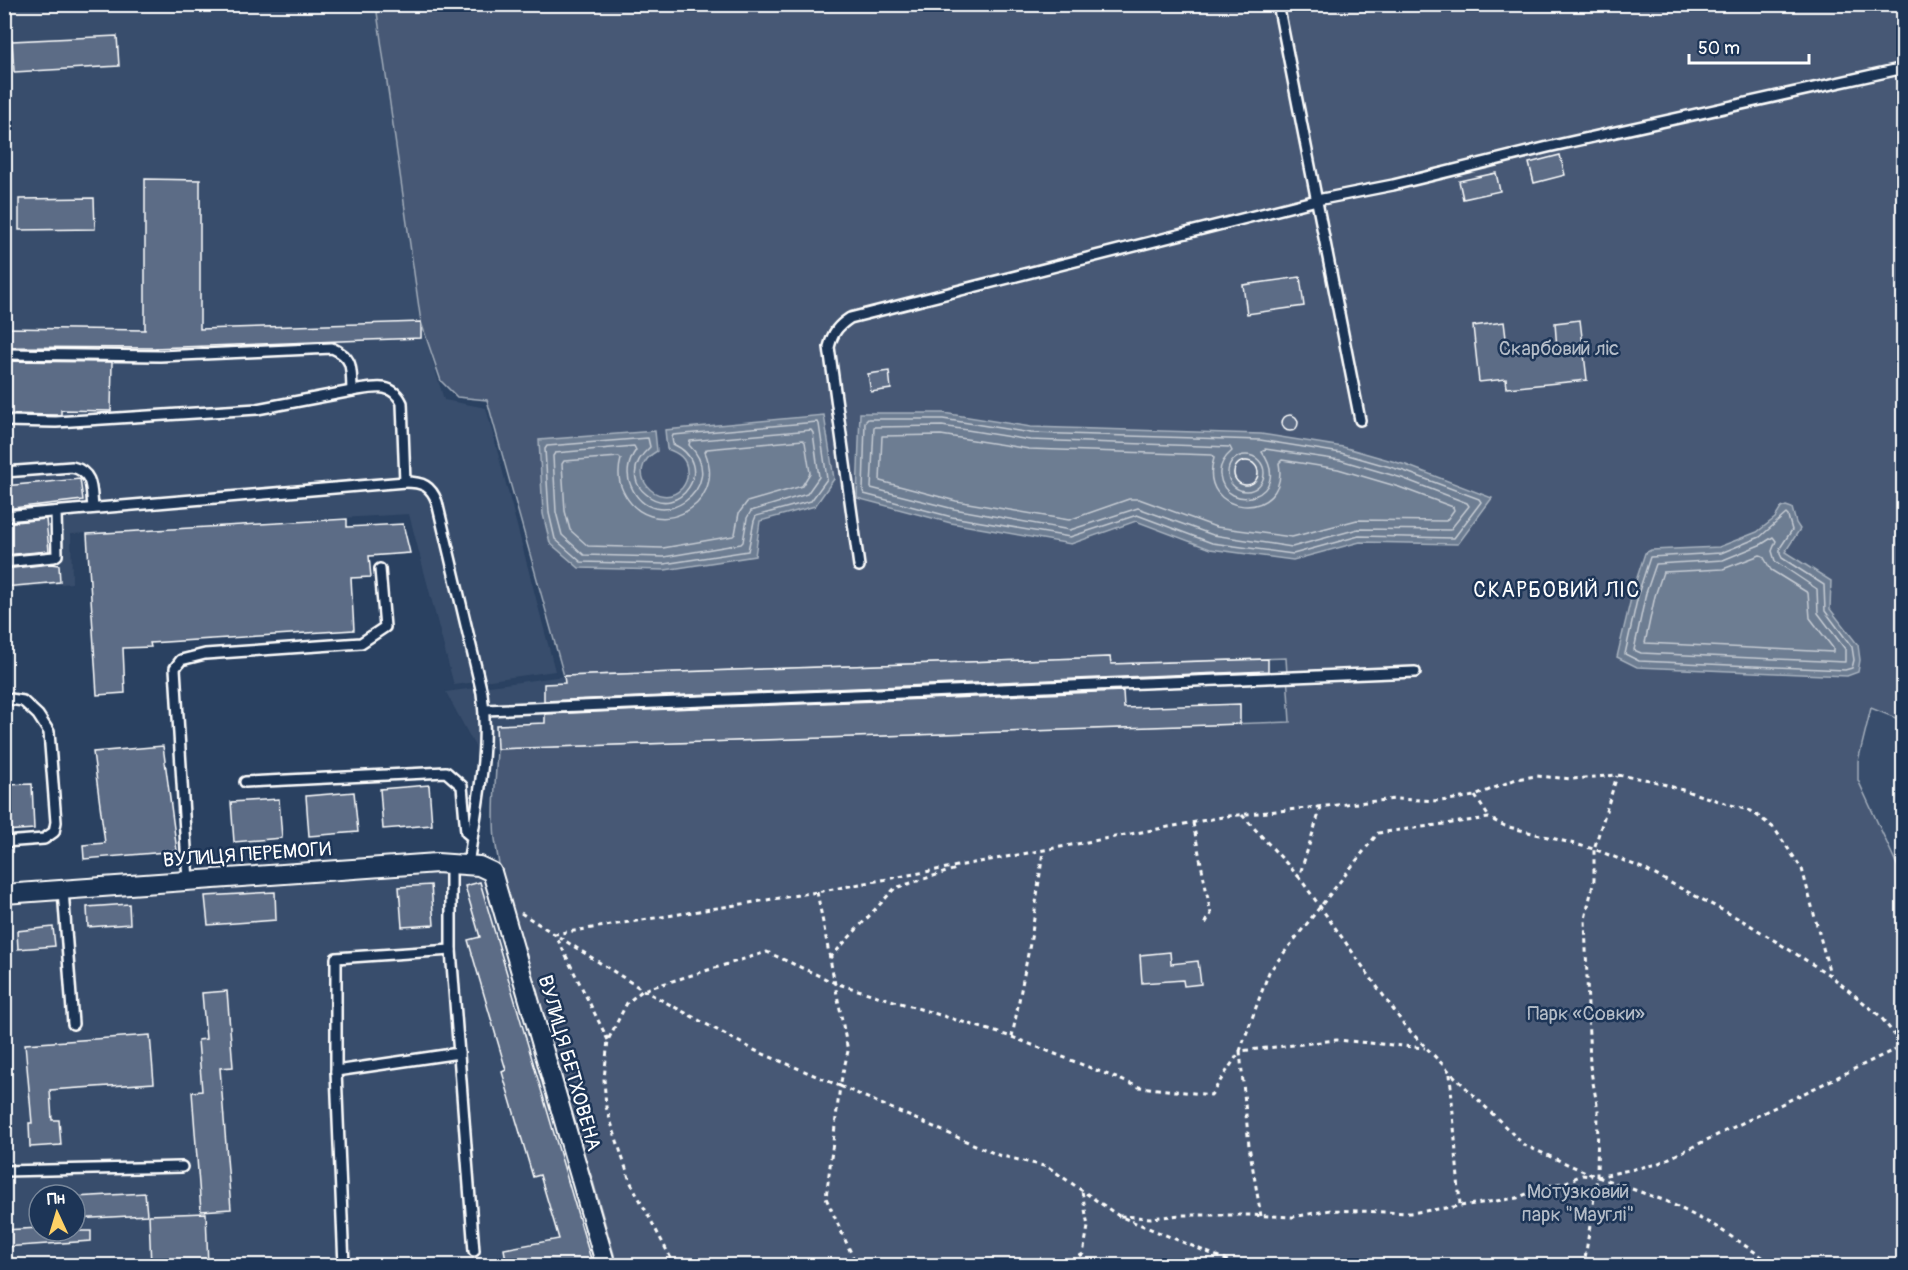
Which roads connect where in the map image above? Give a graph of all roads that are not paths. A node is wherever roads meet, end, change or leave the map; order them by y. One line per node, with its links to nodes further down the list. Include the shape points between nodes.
1 (1278, 4): 3 (lane)
2 (1904, 68): 3 (lane)
3 (1317, 200): 6 (lane); 14 (lane, via 861,315 839,325 829,346)
4 (4, 354): 5 (lane, via 160,356 332,348 345,354 351,365)
5 (352, 391): 7 (lane, via 257,409 56,422); 9 (lane, via 379,387 398,395 402,403)
6 (1360, 420)
7 (4, 421)
8 (4, 472): 10 (lane, via 80,469 89,478)
9 (405, 482): 10 (lane); 18 (lane, via 426,486 437,502)
10 (93, 508): 11 (lane)
11 (56, 512): 12 (lane); 13 (lane, via 54,558)
12 (4, 516)
13 (4, 562)
14 (859, 566)
15 (381, 569): 24 (lane, via 385,627 361,642 205,654 181,660 175,668)
16 (1415, 672): 18 (lane)
17 (4, 698): 21 (lane, via 23,701 49,732 56,822 54,832 44,839)
18 (484, 710): 20 (lane, via 485,750)
19 (244, 782): 20 (lane, via 446,772 462,786 466,831)
20 (472, 837): 22 (lane)
21 (4, 842)
22 (459, 864): 23 (street, ВУЛИЦЯ ПЕРЕМОГИ, via 479,866); 24 (street, ВУЛИЦЯ ПЕРЕМОГИ); 27 (lane)
23 (492, 873): 35 (street, ВУЛИЦЯ БЕТХОВЕНА)
24 (188, 881): 25 (street, ВУЛИЦЯ ПЕРЕМОГИ)
25 (63, 890): 26 (street, ВУЛИЦЯ ПЕРЕМОГИ); 28 (lane)
26 (4, 894)
27 (451, 951): 29 (lane); 30 (lane, via 336,958)
28 (73, 1024)
29 (459, 1053): 30 (lane); 33 (lane)
30 (336, 1071): 34 (lane)
31 (182, 1167): 32 (lane)
32 (4, 1171)
33 (474, 1251)
34 (344, 1266)
35 (606, 1266)

